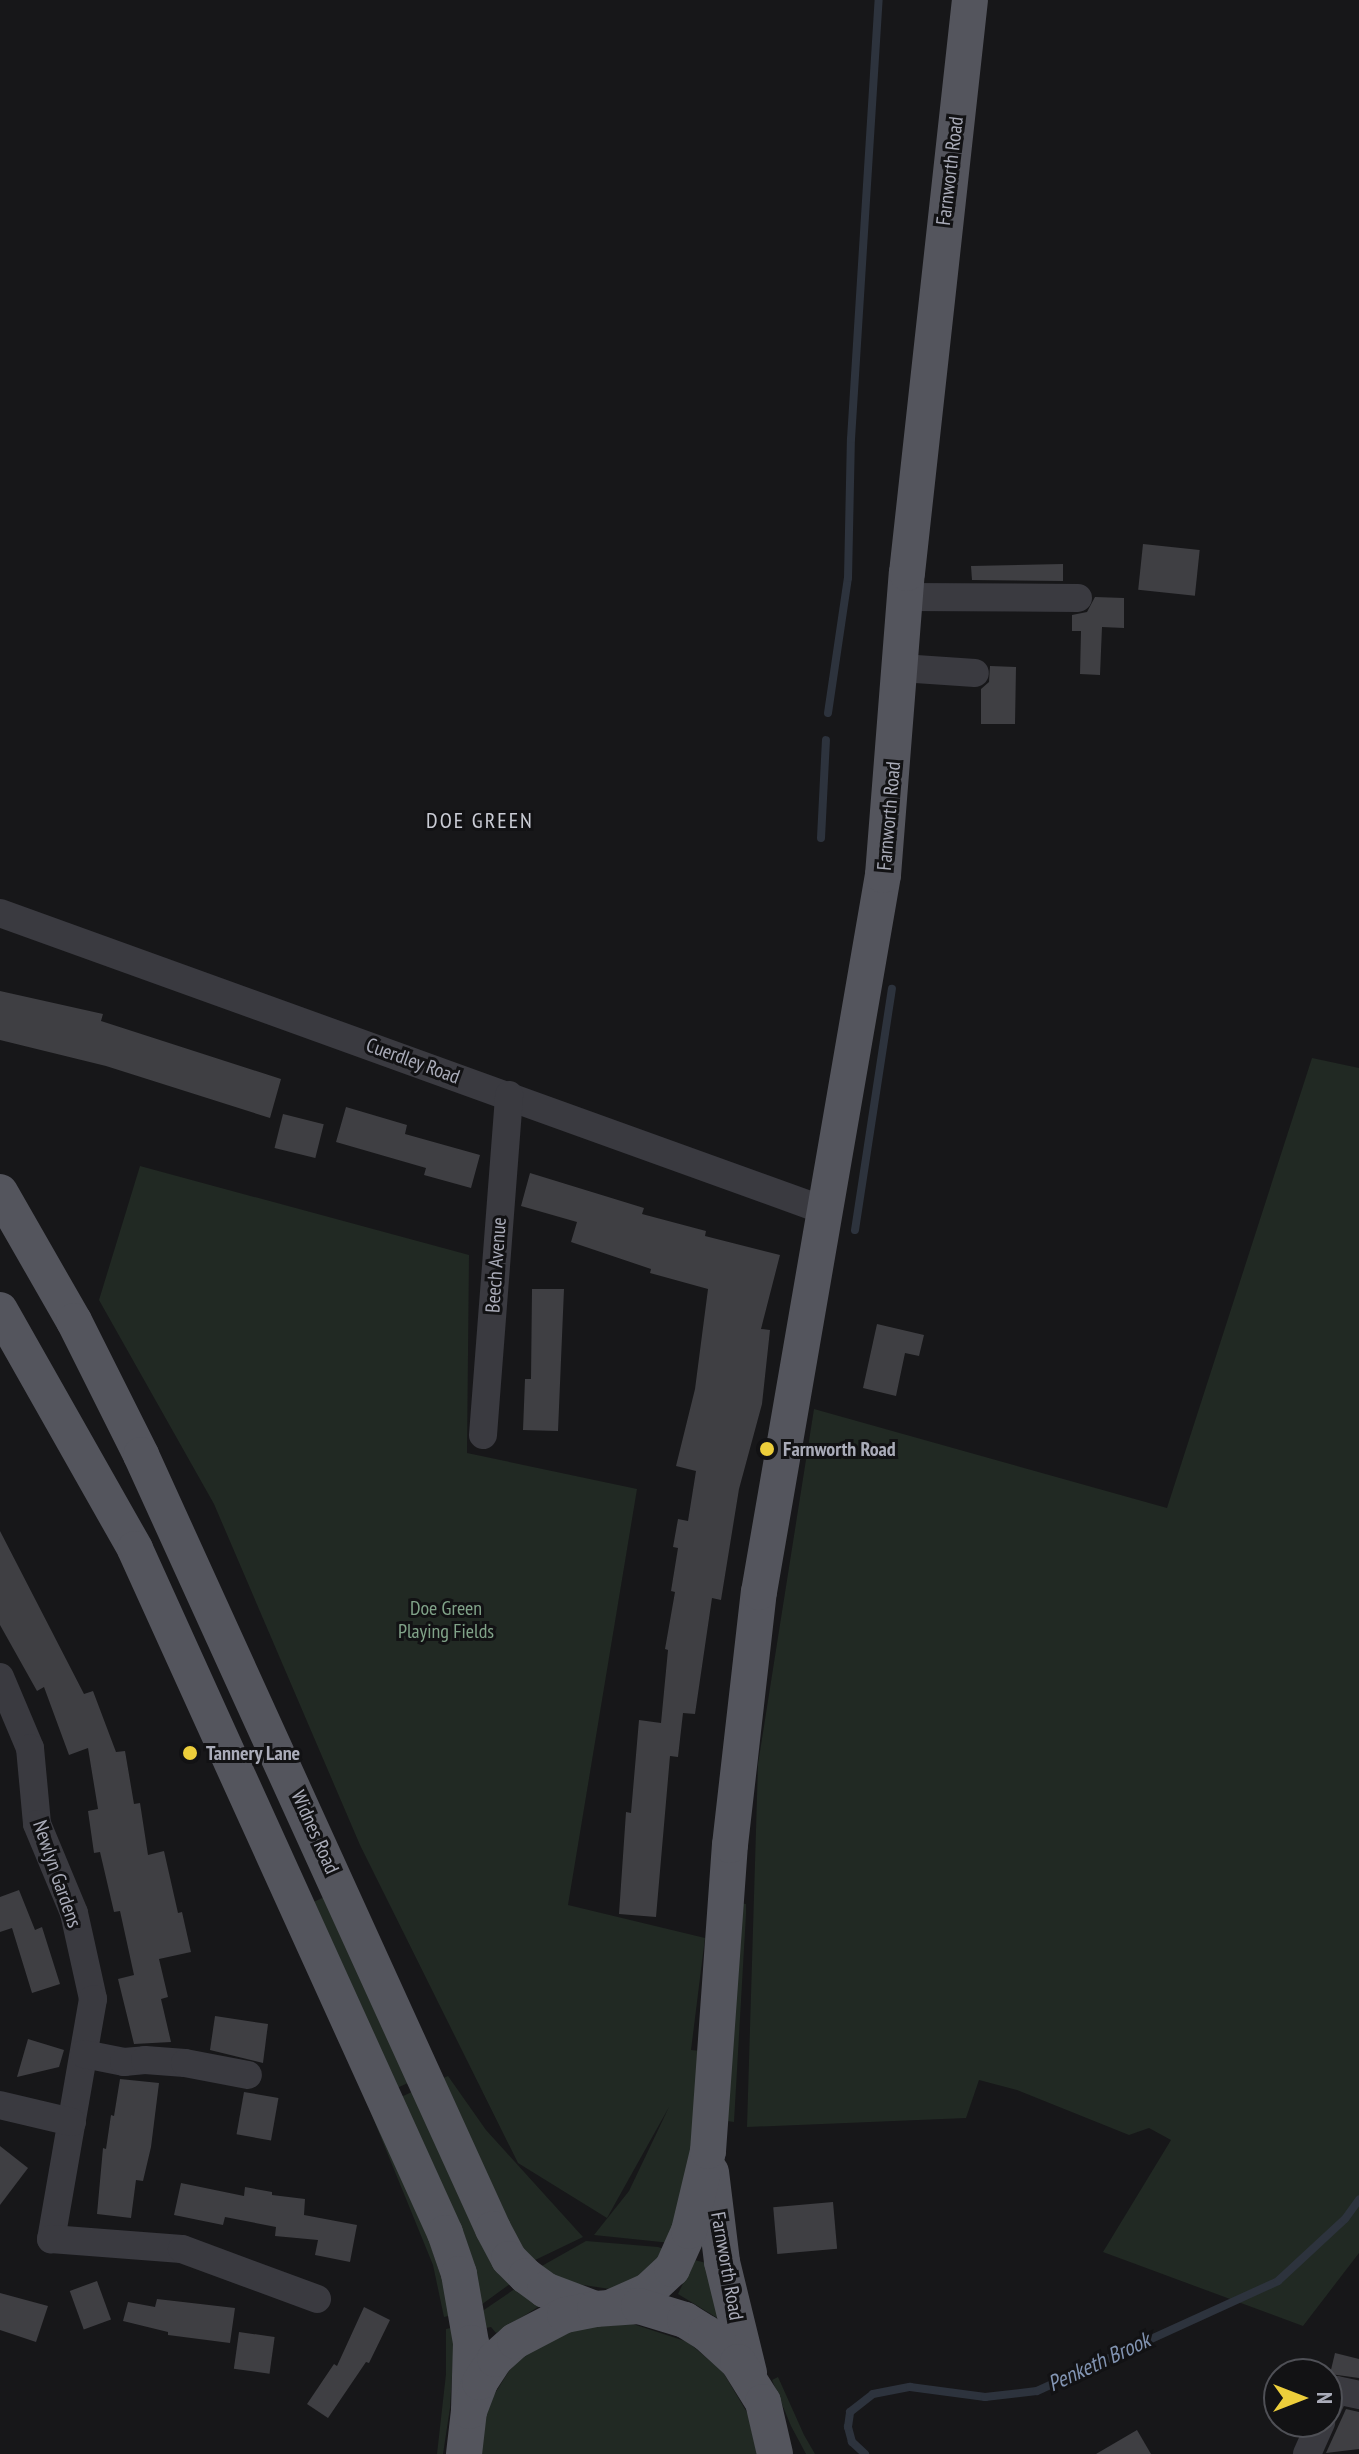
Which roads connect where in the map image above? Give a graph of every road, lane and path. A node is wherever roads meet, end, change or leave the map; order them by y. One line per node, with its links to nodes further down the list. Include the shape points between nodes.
1 (970, 0): 2 (main road, Farnworth Road)
2 (905, 597): 3 (street); 4 (main road, Farnworth Road)
3 (1078, 598)
4 (901, 668): 5 (street); 9 (main road, Farnworth Road, via 883,875)
5 (975, 673)
6 (0, 913): 7 (street, Cuerdley Road)
7 (509, 1095): 9 (street, Cuerdley Road); 11 (street, Beech Avenue)
8 (0, 1192): 19 (main road, Widnes Road, via 74,1321 141,1455 509,2259 555,2294)
9 (826, 1211): 17 (main road, Farnworth Road, via 742,1711)
10 (0, 1310): 21 (main road, via 135,1549 445,2233 459,2274 471,2343)
11 (483, 1435)
12 (0, 1677): 13 (street, Newlyn Gardens, via 30,1748 37,1824 81,1942 93,1999)
13 (84, 2054): 14 (street); 16 (street, Newlyn Gardens)
14 (248, 2075)
15 (0, 2105): 16 (street)
16 (72, 2122): 18 (street, Newlyn Gardens, via 51,2239 182,2249)
17 (708, 2151): 19 (main road, Farnworth Road, via 689,2231 672,2269 648,2291); 20 (main road, Farnworth Road, via 722,2262)
18 (317, 2299)
19 (605, 2308): 20 (main road, via 663,2311 685,2320 724,2347); 21 (main road, via 539,2326 515,2341 495,2359)
20 (750, 2379): 22 (main road)
21 (469, 2411): 23 (main road)
22 (779, 2449)
23 (464, 2453)

